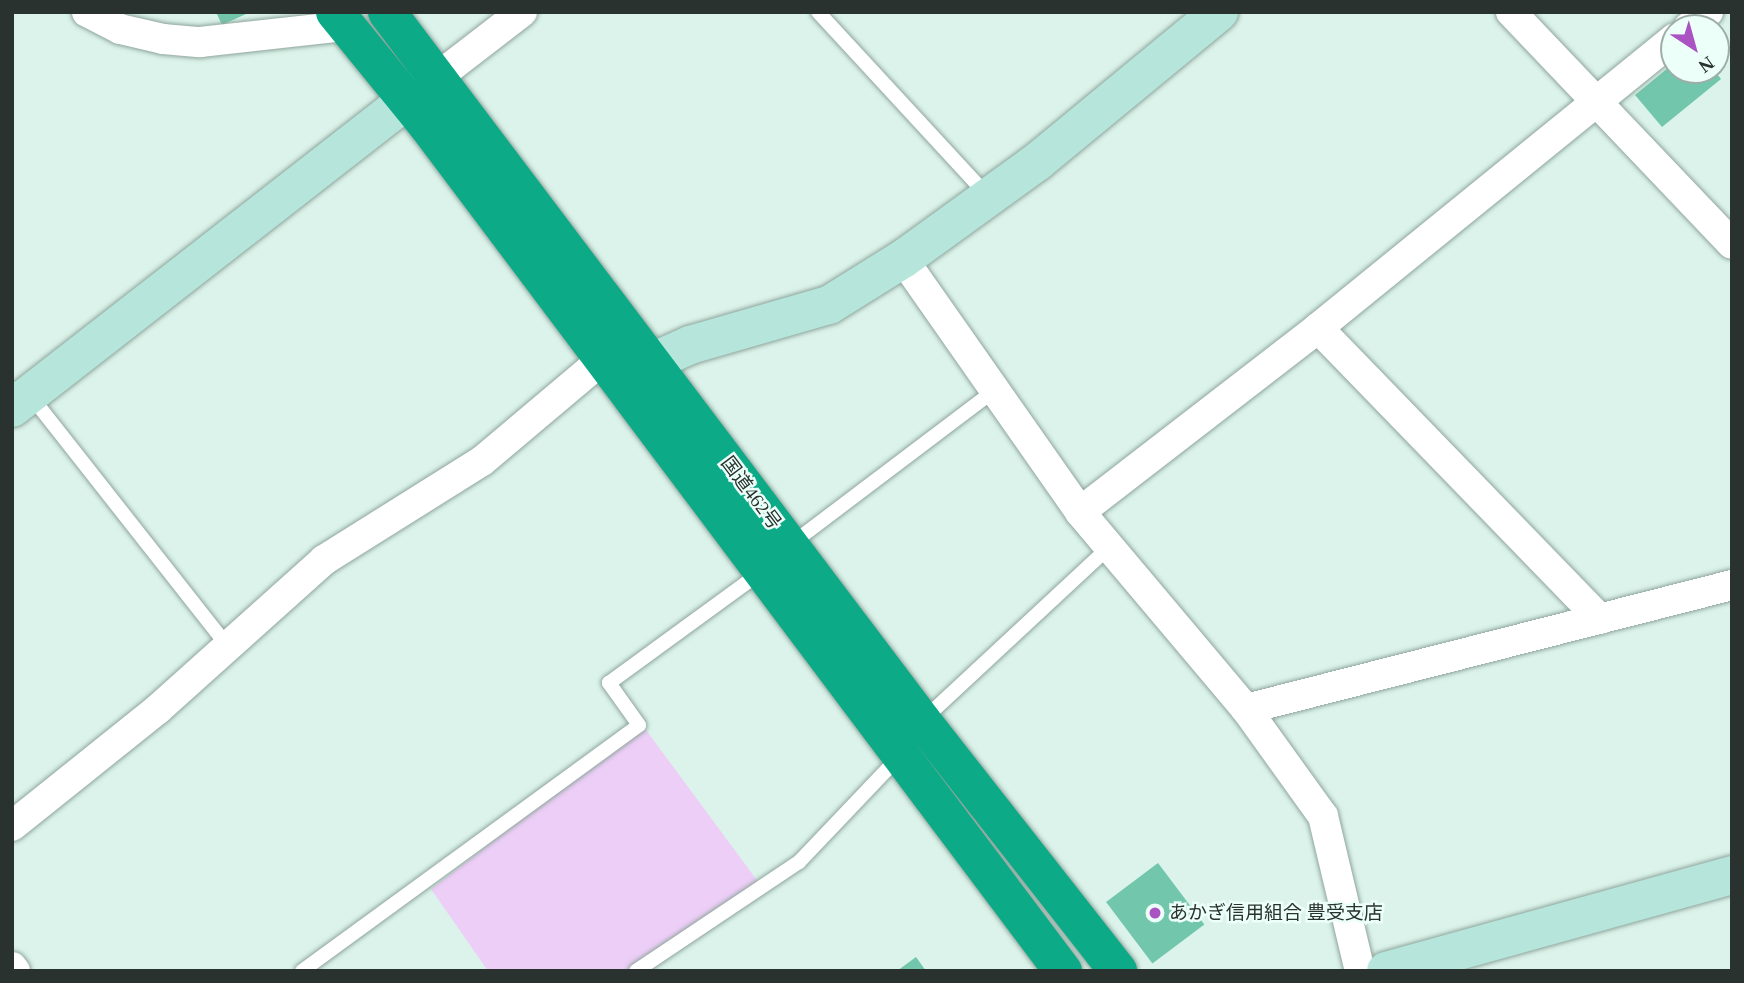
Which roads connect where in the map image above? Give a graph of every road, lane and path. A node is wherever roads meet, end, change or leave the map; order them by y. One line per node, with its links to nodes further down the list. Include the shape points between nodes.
1 (87, 12): 7 (street, via 120,29 200,42)
2 (387, 12): 9 (highway, 国道462号)
3 (522, 12): 9 (street)
4 (818, 12): 11 (lane)
5 (1219, 12): 11 (street)
6 (1511, 12): 10 (street)
7 (341, 19): 9 (highway, 国道462号)
8 (1660, 50): 10 (street)
9 (422, 89): 15 (highway, 国道462号); 16 (highway, 国道462号); 18 (street)
10 (1597, 102): 12 (street); 14 (street)
11 (989, 197): 13 (street)
12 (1732, 244)
13 (903, 259): 16 (street, via 829,305 690,345); 17 (street)
14 (1318, 328): 19 (street); 24 (street)
15 (603, 359): 22 (highway, 国道462号); 25 (street, via 482,461 324,561)
16 (652, 362): 20 (highway, 国道462号)
17 (995, 390): 19 (street); 20 (lane)
18 (21, 402): 25 (lane)
19 (1080, 512): 21 (street)
20 (790, 545): 27 (highway, 国道462号)
21 (1109, 547): 26 (street); 27 (lane)
22 (762, 571): 28 (highway, 国道462号); 31 (lane, via 609,683 639,725)
23 (1732, 585): 24 (street)
24 (1600, 619): 26 (street)
25 (228, 647): 29 (street)
26 (1246, 709): 35 (street, via 1323,816)
27 (922, 721): 34 (highway, 国道462号)
28 (900, 756): 32 (lane, via 799,862); 33 (highway, 国道462号)
29 (12, 826)
30 (1732, 875): 36 (street)
31 (302, 971)
32 (636, 971)
33 (1063, 971)
34 (1118, 971)
35 (1360, 971)
36 (1386, 971)

